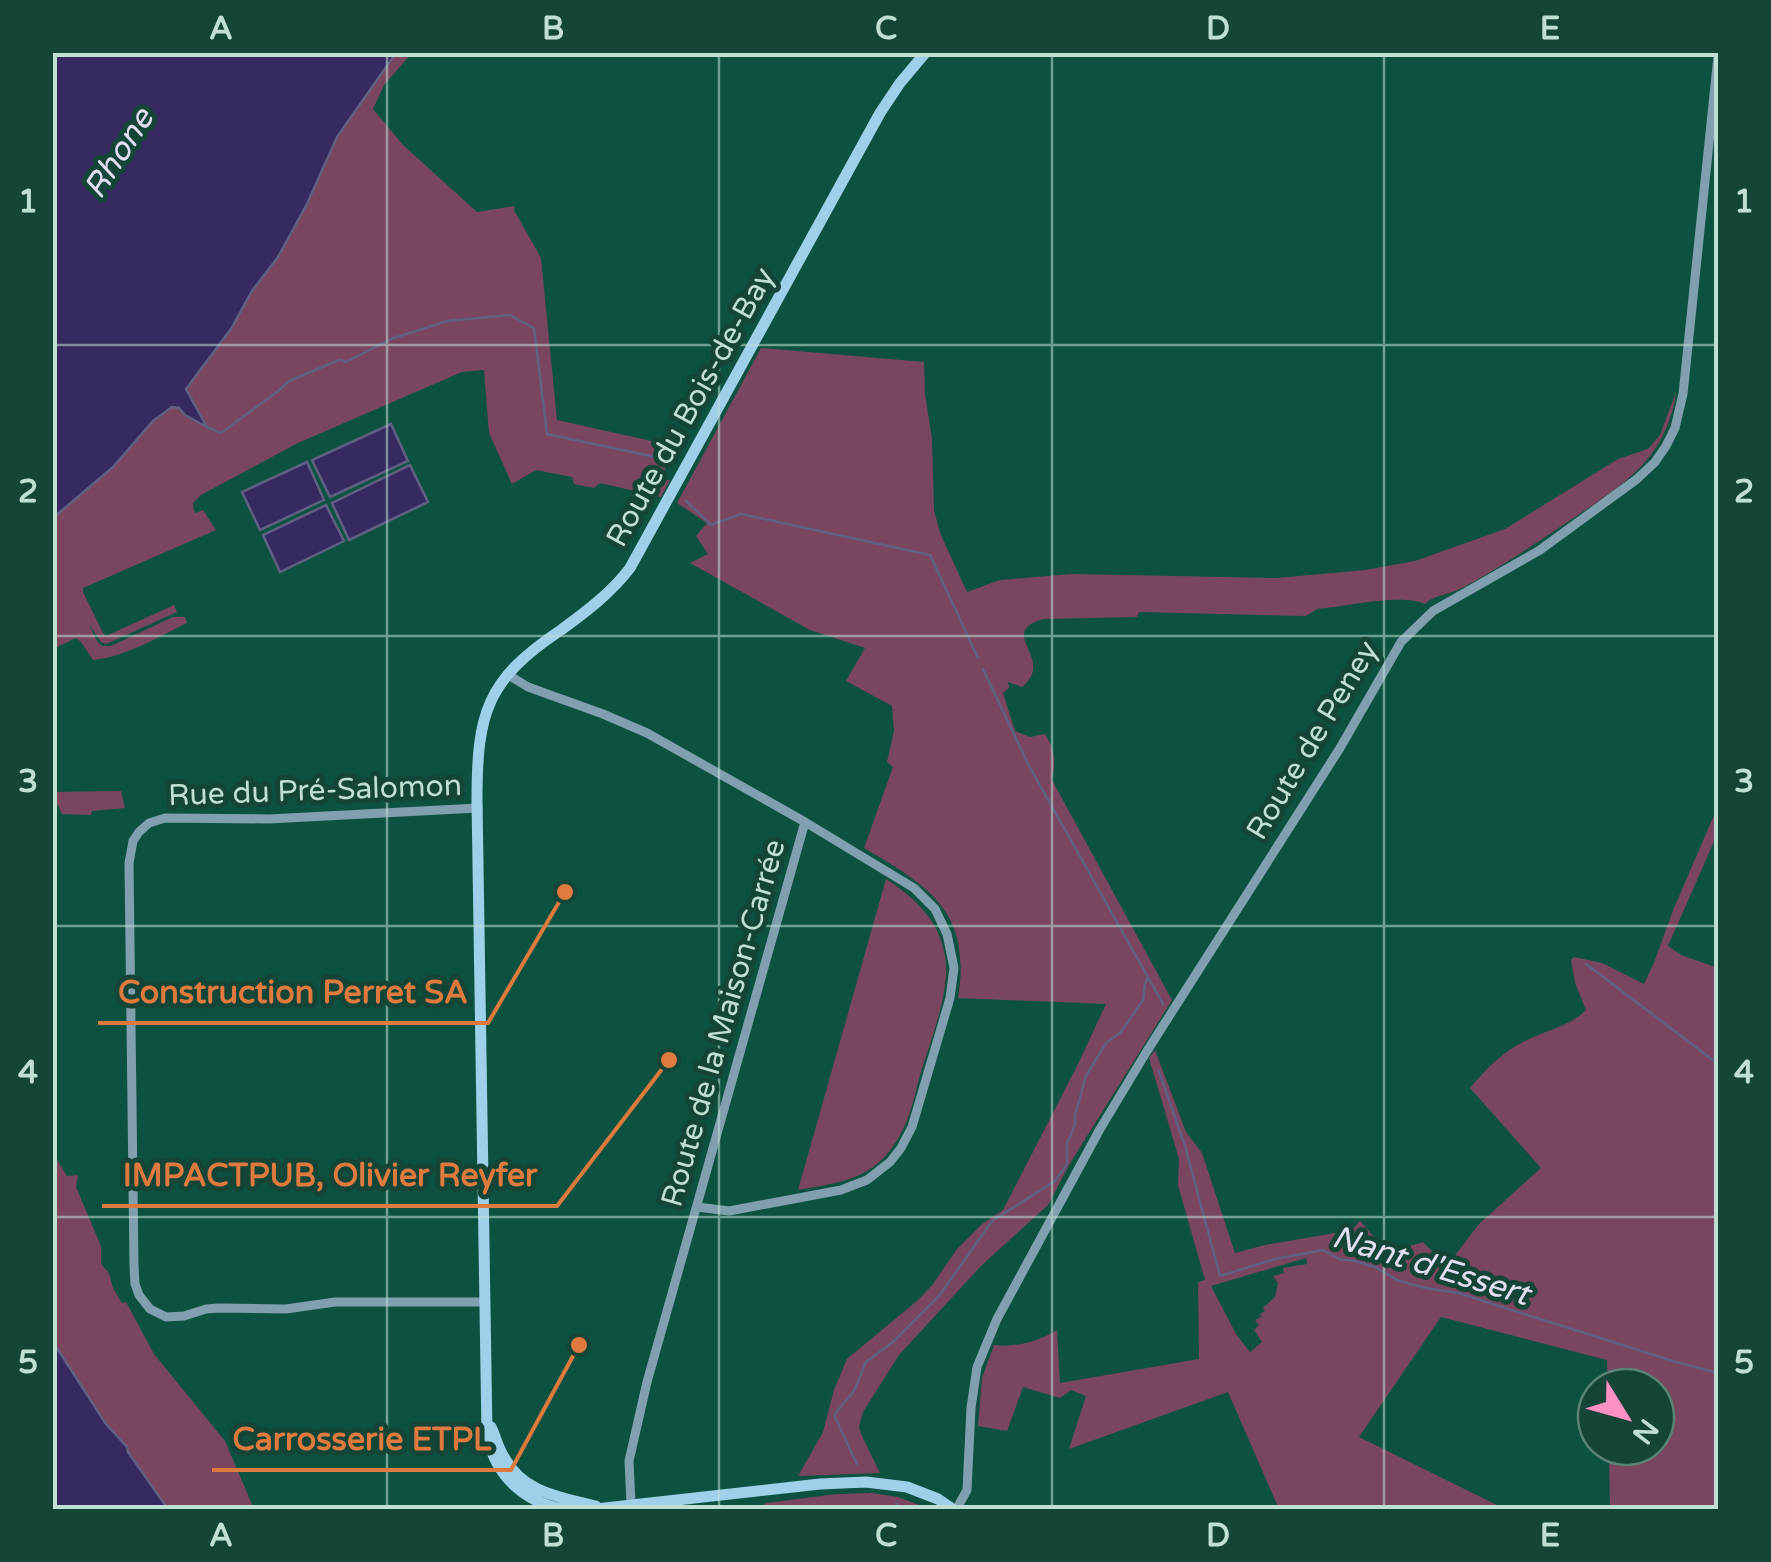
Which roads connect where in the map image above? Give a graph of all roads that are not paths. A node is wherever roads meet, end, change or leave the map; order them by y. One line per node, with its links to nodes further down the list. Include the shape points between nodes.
1 (926, 52): 3 (main road, Route du Bois-de-Bay, via 880,113 630,568)
2 (1718, 56): 12 (street, Route de Peney, via 1683,394 1666,446 1649,469 1597,510 1447,601 1401,642 1146,1051 997,1319 977,1368 967,1490)
3 (507, 674): 4 (main road, Route du Bois-de-Bay, via 480,730); 5 (street, Route de la Maison-Carrée, via 672,746)
4 (478, 808): 7 (main road, Route du Bois-de-Bay); 7 (street, Rue du Pré-Salomon, via 156,820 139,832 130,854 129,943 134,1266 144,1302 175,1318 206,1308)
5 (805, 822): 6 (street, Route de la Maison-Carrée); 6 (street, via 904,882 935,909 954,961 945,1016 912,1127 876,1174 841,1190 729,1211)
6 (698, 1206): 9 (street, Route de la Maison-Carrée, via 634,1437)
7 (484, 1302): 8 (main road, Route du Bois-de-Bay)
8 (488, 1420): 10 (main road, Route du Bois-de-Bay, via 505,1459 526,1483); 11 (main road, Route du Bois-de-Bay, via 492,1454 510,1483 534,1500)
9 (631, 1504): 10 (main road, Route du Bois-de-Bay); 12 (main road, Route du Bois-de-Bay, via 866,1482 907,1487)
10 (594, 1508)
11 (573, 1510)
12 (955, 1510)

